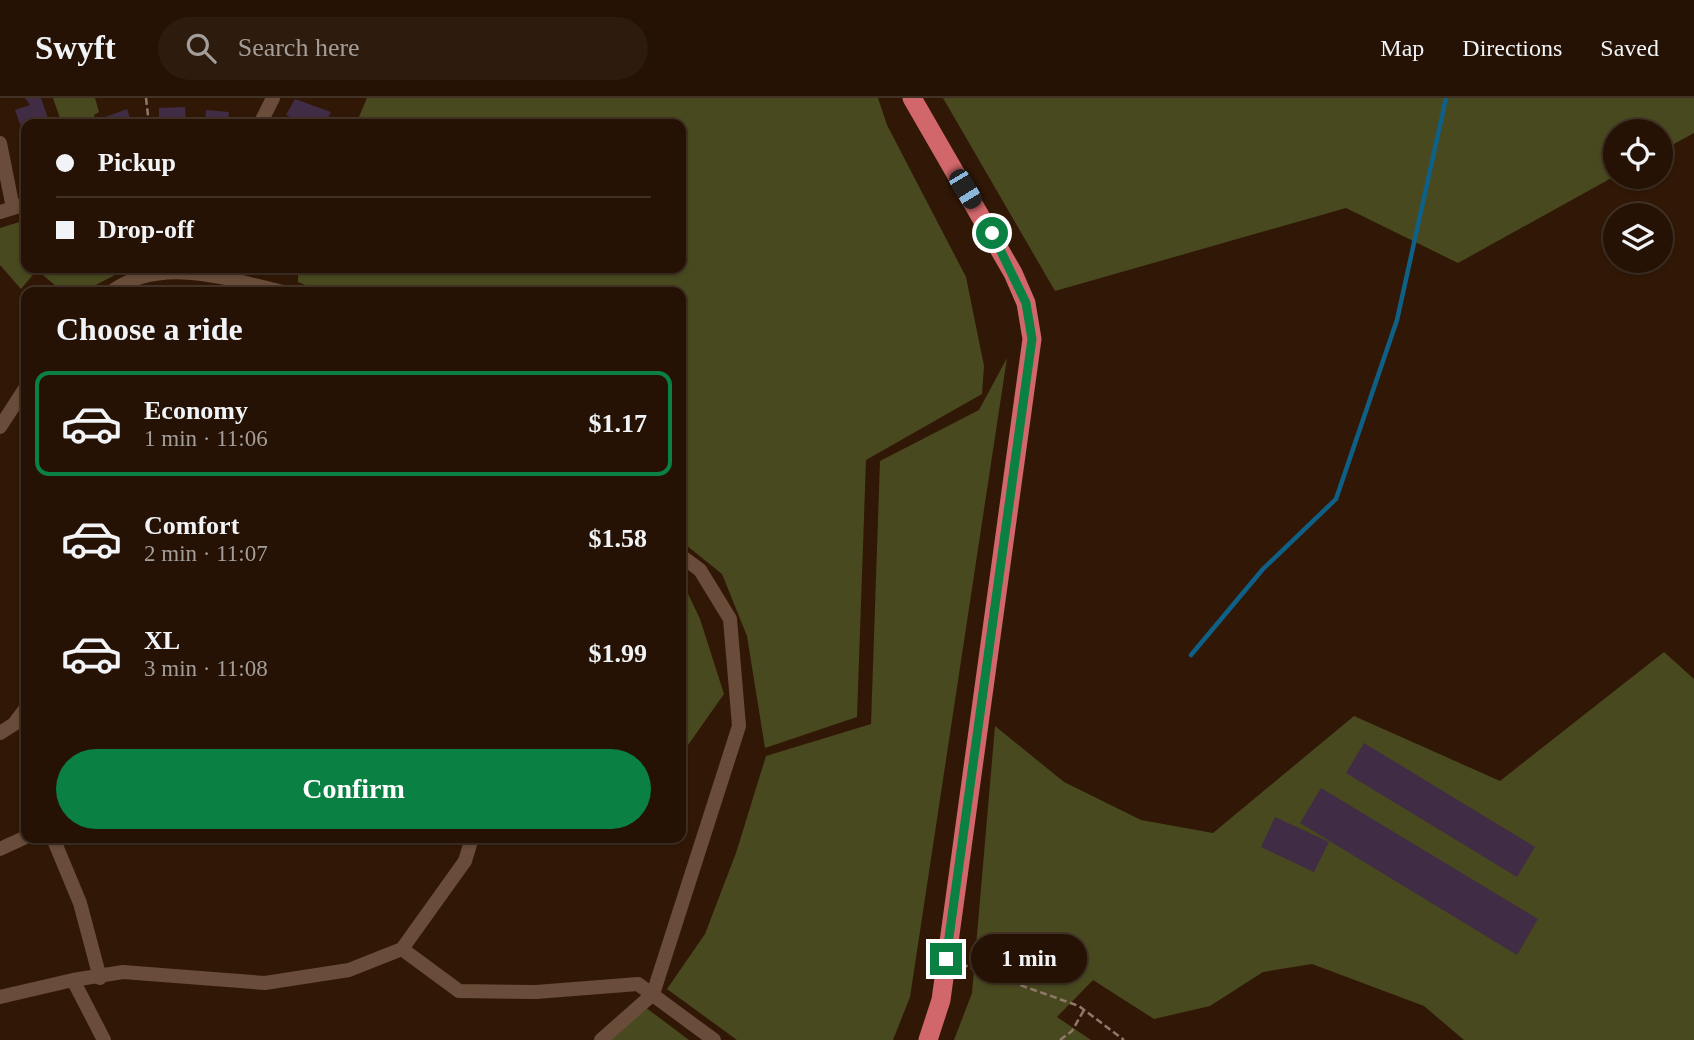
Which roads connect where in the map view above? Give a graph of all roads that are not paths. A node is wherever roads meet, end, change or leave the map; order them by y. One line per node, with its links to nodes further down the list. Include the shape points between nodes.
1 (273, 98): 3 (street)
2 (912, 98): 29 (highway, via 1013,272 1026,303 1032,339 941,1000)
3 (262, 119)
4 (0, 143): 5 (street)
5 (13, 208)
6 (169, 273): 10 (street, via 130,278)
7 (194, 273): 9 (street)
8 (216, 273): 9 (street)
9 (222, 279): 11 (street)
10 (118, 287)
11 (260, 287)
12 (21, 394): 13 (street)
13 (0, 426)
14 (686, 560): 24 (street, via 700,570 730,620 739,726)
15 (21, 715): 16 (street)
16 (0, 733)
17 (21, 839): 20 (street)
18 (55, 843): 22 (street, via 80,903)
19 (470, 843): 21 (street, via 465,861)
20 (0, 849)
21 (402, 949): 22 (street, via 349,970 265,983 123,972); 24 (street, via 459,991 536,992 638,984)
22 (100, 978): 23 (street)
23 (73, 979): 25 (street); 26 (street)
24 (653, 994): 27 (street); 28 (street)
25 (0, 998)
26 (104, 1040)
27 (601, 1040)
28 (714, 1040)
29 (928, 1040)

